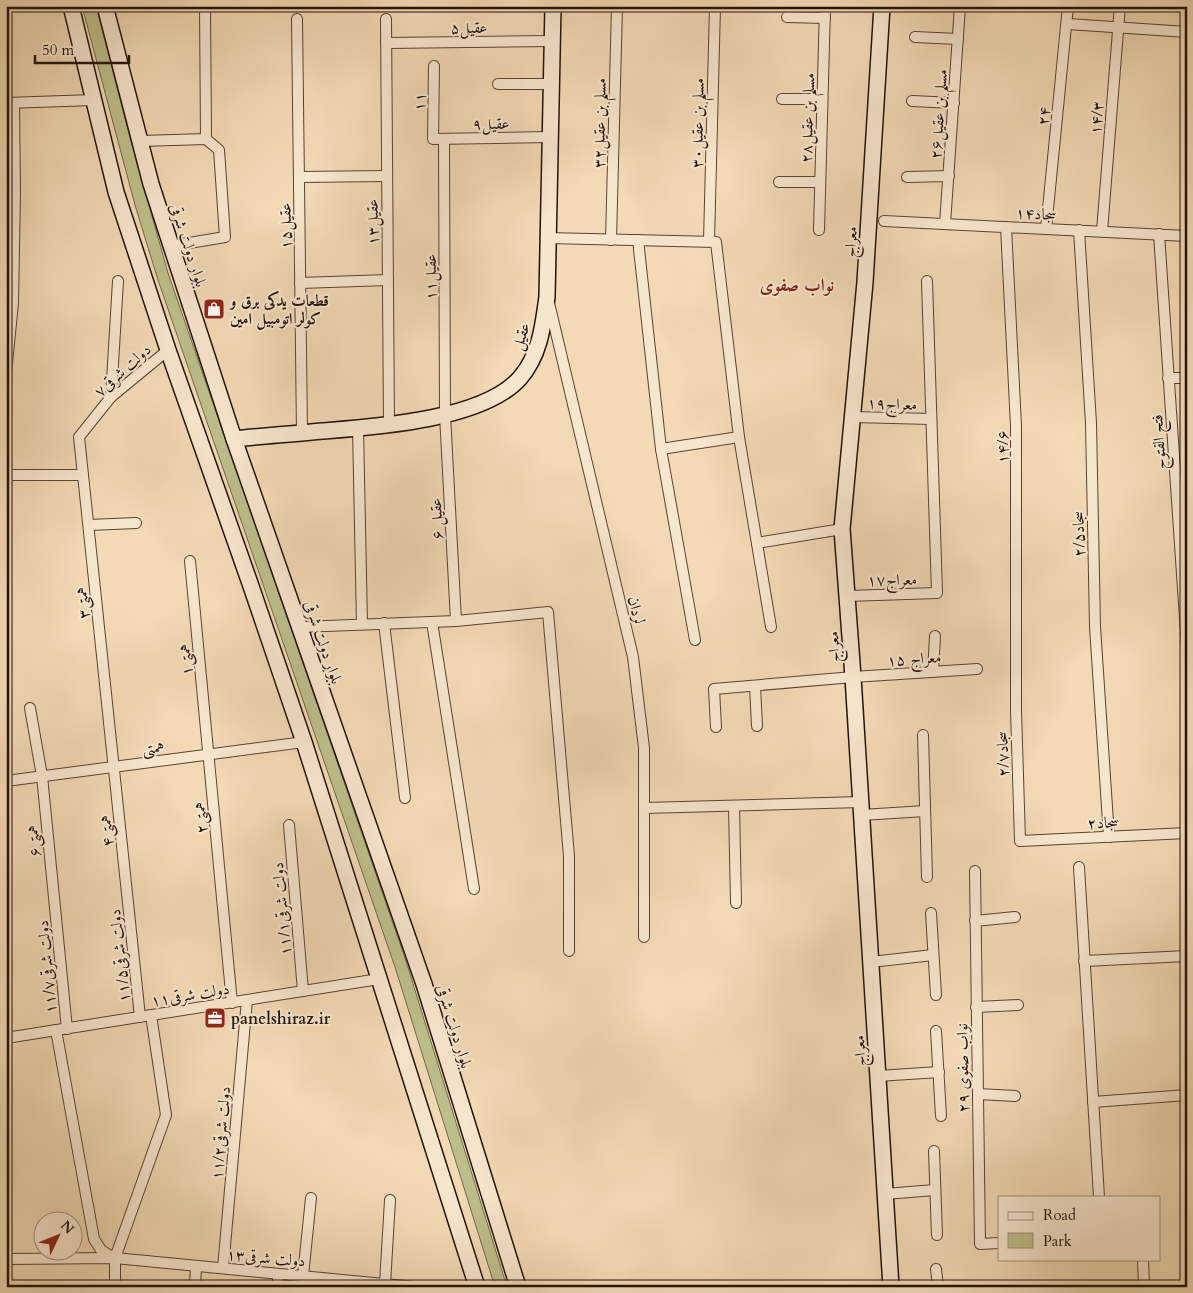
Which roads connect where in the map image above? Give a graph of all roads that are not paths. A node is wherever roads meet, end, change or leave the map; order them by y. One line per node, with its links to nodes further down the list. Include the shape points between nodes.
1 (71, 6): 28 (main road)
2 (105, 6): 36 (main road, بلوار دولت شرقی)
3 (205, 6): 33 (street)
4 (553, 6): 21 (main road, عقیل)
5 (617, 6): 53 (street, مسلم بن عقیل۳۲)
6 (715, 6): 55 (street, مسلم بن عقیل۳۰)
7 (825, 6): 13 (street, مسلم بن عقیل۲۸)
8 (882, 6): 69 (main road, معراج)
9 (960, 6): 20 (street, مسلم بن عقیل۲۶)
10 (1068, 6): 16 (street, ۲۴)
11 (1120, 6): 17 (street, ۱۴/۳)
12 (787, 17): 13 (street)
13 (824, 18): 27 (street, مسلم بن عقیل۲۸)
14 (298, 19): 39 (street, عقیل۱۵)
15 (386, 19): 22 (street, عقیل۱۳)
16 (1068, 24): 17 (street); 46 (street, ۲۴)
17 (1118, 27): 18 (street); 49 (street, ۱۴/۳)
18 (1187, 32)
19 (915, 37): 20 (street)
20 (958, 39): 31 (street, مسلم بن عقیل۲۶)
21 (552, 41): 22 (street, عقیل۵); 25 (main road, عقیل)
22 (386, 43): 37 (street, عقیل۱۳)
23 (434, 66): 34 (street, ۱۱)
24 (498, 84): 25 (street)
25 (551, 84): 32 (main road, عقیل)
26 (782, 99): 27 (street)
27 (822, 99): 42 (street, مسلم بن عقیل۲۸)
28 (94, 100): 30 (street); 63 (main road, via 116,192)
29 (912, 101): 31 (street)
30 (10, 103): 62 (street, via 15,192)
31 (954, 103): 38 (street, مسلم بن عقیل۲۶)
32 (550, 137): 35 (street, عقیل۹); 52 (main road, عقیل)
33 (206, 139): 36 (street); 56 (street, via 219,150 224,237)
34 (433, 139): 35 (street, عقیل۹)
35 (444, 139): 68 (street, عقیل۱۱)
36 (140, 141): 56 (main road, بلوار دولت شرقی)
37 (387, 176): 39 (street); 58 (street, عقیل۱۳)
38 (948, 176): 40 (street); 44 (street, مسلم بن عقیل۲۶)
39 (299, 177): 60 (street, عقیل۱۵)
40 (907, 177)
41 (779, 182): 42 (street)
42 (820, 182): 47 (street, مسلم بن عقیل۲۸)
43 (884, 220): 44 (street, ۱۴سجاد)
44 (945, 224): 45 (street, ۱۴سجاد)
45 (1006, 227): 46 (street, ۱۴سجاد); 96 (street, ۱۴/۶, via 1016,426)
46 (1046, 229): 48 (street, ۱۴سجاد)
47 (819, 230)
48 (1079, 230): 49 (street, ۱۴سجاد); 117 (street, ۲/۵سجاد, via 1091,423 1095,627)
49 (1102, 232): 50 (street, ۱۴سجاد)
50 (1159, 234): 51 (street, ۱۴سجاد); 65 (street, فتح الفتوح)
51 (1187, 236)
52 (547, 238): 53 (street); 61 (main road, عقیل)
53 (611, 240): 54 (street)
54 (638, 240): 55 (street); 77 (street)
55 (709, 241): 75 (street, via 716,242)
56 (171, 246): 76 (main road, بلوار دولت شرقی)
57 (118, 280): 67 (street)
58 (388, 280): 60 (street); 71 (street, عقیل۱۳)
59 (926, 281): 70 (street)
60 (300, 283): 73 (street, عقیل۱۵)
61 (547, 297): 68 (main road, عقیل, via 540,341 520,378 484,402); 112 (street, لردان, via 633,657 644,748)
62 (10, 303): 64 (street)
63 (168, 350): 67 (street, ۷دولت شرقی); 105 (main road)
64 (6, 374)
65 (1168, 378): 66 (street); 86 (street, فتح الفتوح)
66 (1187, 378)
67 (111, 396): 74 (street, ۷دولت شرقی)
68 (445, 415): 71 (main road, عقیل); 87 (street, عقیل ۶)
69 (853, 417): 70 (street, معراج۱۹); 82 (main road, معراج)
70 (931, 419): 85 (street, معراج۱۷, via 937,593)
71 (390, 425): 72 (main road, عقیل)
72 (358, 428): 73 (main road, عقیل); 89 (street)
73 (302, 433): 76 (main road, عقیل)
74 (79, 437): 79 (street, ۳همتی)
75 (739, 437): 77 (street); 83 (street)
76 (234, 439): 91 (main road, بلوار دولت شرقی)
77 (661, 449): 94 (street)
78 (6, 475): 79 (street)
79 (83, 475): 81 (street, ۳همتی)
80 (136, 523): 81 (street)
81 (89, 525): 107 (street, ۳همتی)
82 (842, 529): 83 (street); 85 (main road, معراج)
83 (757, 542): 92 (street)
84 (190, 562): 106 (street, ۱همتی)
85 (847, 596): 99 (main road, معراج)
86 (1186, 615): 95 (street, فتح الفتوح)
87 (456, 621): 88 (street); 130 (street, via 548,612 568,856)
88 (432, 622): 90 (street); 122 (street)
89 (362, 624): 90 (street); 91 (street)
90 (384, 624): 110 (street)
91 (300, 626): 176 (main road, بلوار دولت شرقی, via 424,984)
92 (771, 627)
93 (935, 636): 98 (street)
94 (695, 640)
95 (1187, 648)
96 (1016, 667): 118 (street, سجاد۲/۷)
97 (977, 669): 98 (street, معراج ۱۵)
98 (933, 672): 99 (street, معراج ۱۵)
99 (853, 677): 100 (street, معراج ۱۵); 113 (main road, معراج)
100 (755, 686): 102 (street); 103 (street, معراج ۱۵, via 714,690)
101 (30, 708): 108 (street, ۶همتی)
102 (757, 726)
103 (716, 728)
104 (923, 735): 114 (street)
105 (304, 742): 106 (street, همتی); 135 (main road)
106 (209, 755): 107 (street, همتی); 139 (street, ۲همتی)
107 (115, 767): 108 (street, همتی); 123 (street, ۴همتی)
108 (42, 776): 109 (street, همتی); 124 (street, ۶همتی)
109 (6, 781)
110 (405, 798)
111 (734, 806): 112 (street); 113 (street); 125 (street)
112 (644, 808): 129 (street, لردان)
113 (861, 808): 114 (street); 134 (main road, معراج)
114 (925, 811): 121 (street)
115 (289, 825): 136 (street, ۱۱/۱دولت شرقی)
116 (1187, 833): 117 (street, ۲سجاد)
117 (1108, 837): 118 (street, ۲سجاد)
118 (1020, 841)
119 (1079, 867): 133 (street)
120 (975, 871): 128 (street, نواب صفوی ۲۹)
121 (927, 877)
122 (474, 889)
123 (128, 892): 142 (street, ۱۱/۵دولت شرقی)
124 (54, 903): 143 (street, ۱۱/۷دولت شرقی)
125 (736, 903)
126 (931, 913): 131 (street)
127 (1014, 917): 128 (street)
128 (975, 920): 141 (street, نواب صفوی ۲۹)
129 (644, 936)
130 (569, 951)
131 (933, 955): 134 (street); 137 (street)
132 (1187, 956): 133 (street)
133 (1084, 961): 151 (street)
134 (870, 962): 147 (main road, معراج)
135 (379, 979): 136 (street, ۱۱دولت شرقی); 175 (main road)
136 (303, 991): 138 (street, ۱۱دولت شرقی)
137 (936, 995)
138 (247, 1000): 139 (street, ۱۱دولت شرقی); 165 (street, ۱۱/۲دولت شرقی)
139 (232, 1003): 142 (street, ۱۱دولت شرقی)
140 (1018, 1005): 141 (street)
141 (976, 1007): 148 (street, نواب صفوی ۲۹)
142 (146, 1016): 143 (street, ۱۱دولت شرقی); 161 (street, ۱۱/۵دولت شرقی, via 166,1115)
143 (62, 1030): 145 (street, ۱۱دولت شرقی); 161 (street, ۱۱/۷دولت شرقی, via 94,1239 101,1250)
144 (936, 1031): 146 (street)
145 (6, 1038)
146 (938, 1072): 147 (street); 152 (street)
147 (878, 1076): 155 (main road, معراج)
148 (978, 1094): 150 (street); 160 (street, نواب صفوی ۲۹, via 980,1244)
149 (1187, 1095): 151 (street)
150 (1015, 1096)
151 (1093, 1102): 156 (street)
152 (941, 1116)
153 (934, 1151): 154 (street)
154 (935, 1190): 155 (street); 159 (street)
155 (885, 1194): 177 (main road, معراج)
156 (1099, 1196)
157 (311, 1198): 168 (street)
158 (390, 1200): 170 (street)
159 (937, 1235)
160 (998, 1243)
161 (115, 1258): 162 (street, ۱۳دولت شرقی); 164 (street, ۱۳دولت شرقی); 171 (street, ۱۱/۵دولت شرقی)
162 (6, 1259)
163 (1143, 1260): 179 (street)
164 (196, 1266): 165 (street, ۱۳دولت شرقی); 172 (street)
165 (223, 1268): 167 (street, ۱۳دولت شرقی)
166 (936, 1269): 178 (street)
167 (278, 1274): 168 (street, ۱۳دولت شرقی); 173 (street)
168 (304, 1276): 169 (street, ۱۳دولت شرقی)
169 (365, 1284): 170 (street, ۱۳دولت شرقی)
170 (385, 1284): 174 (street, ۱۳دولت شرقی)
171 (115, 1287)
172 (195, 1287)
173 (278, 1287)
174 (414, 1287)
175 (477, 1287)
176 (518, 1287)
177 (891, 1287)
178 (938, 1287)
179 (1144, 1287)

